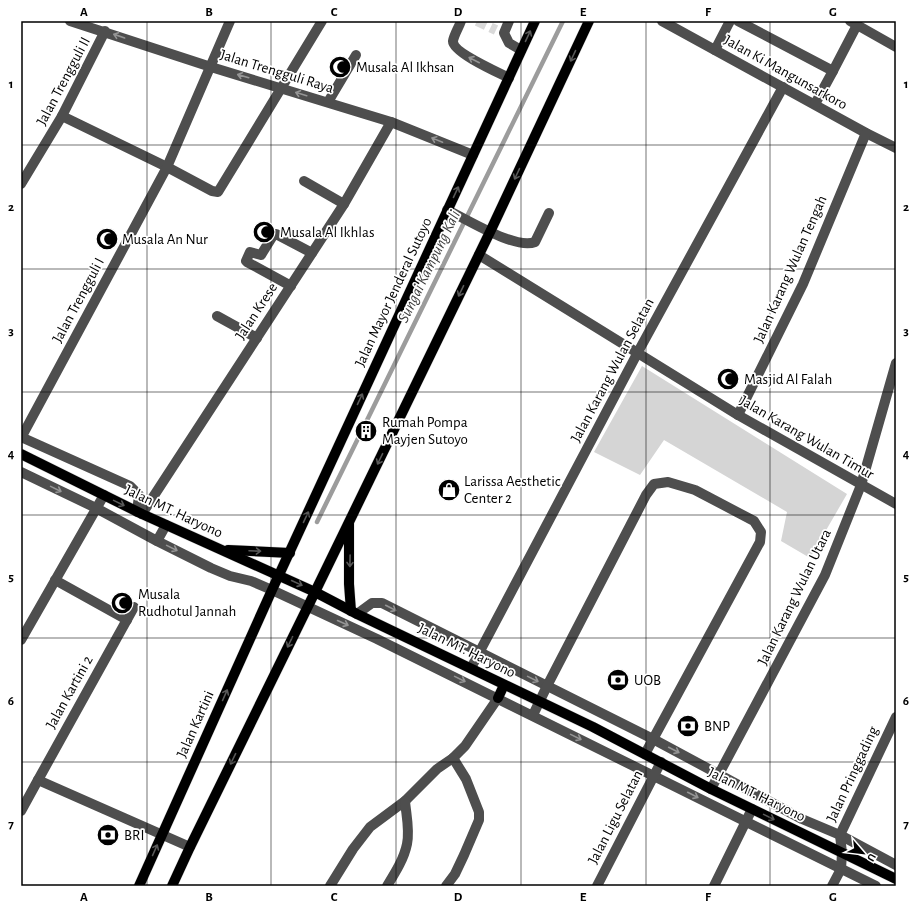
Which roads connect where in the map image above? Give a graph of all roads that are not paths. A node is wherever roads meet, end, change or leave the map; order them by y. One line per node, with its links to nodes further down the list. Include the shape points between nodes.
1 (70, 21): 12 (street, Jalan Trengguli Raya)
2 (230, 21): 17 (street, Jalan Trengguli I)
3 (322, 21): 20 (street)
4 (461, 21): 19 (street, one-way to 4, via 463,54 454,46 453,41)
5 (509, 21): 14 (street, via 500,32 509,43)
6 (535, 21): 14 (main road, Jalan Mayor Jenderal Sutoyo, one-way to 6)
7 (589, 21): 35 (main road, one-way to 35)
8 (662, 21): 15 (street, Jalan Ki Mangunsarkoro)
9 (730, 21): 15 (street)
10 (738, 21): 18 (street)
11 (859, 24): 13 (street); 18 (street)
12 (105, 32): 17 (street, Jalan Trengguli Raya, one-way to 12); 24 (street, Jalan Trengguli II)
13 (896, 47)
14 (521, 50): 19 (main road, Jalan Mayor Jenderal Sutoyo)
15 (715, 50): 21 (street, Jalan Ki Mangunsarkoro)
16 (356, 55): 22 (street)
17 (211, 67): 20 (street, Jalan Trengguli Raya, one-way to 17); 29 (street, Jalan Trengguli I)
18 (834, 71): 23 (street)
19 (509, 78): 28 (main road, Jalan Mayor Jenderal Sutoyo)
20 (280, 87): 22 (street, Jalan Trengguli Raya, one-way to 20); 29 (street, via 218,192)
21 (783, 87): 23 (street, Jalan Ki Mangunsarkoro); 41 (street, Jalan Karang Wulan Selatan)
22 (328, 102): 25 (street, Jalan Trengguli Raya)
23 (815, 104): 26 (street, Jalan Ki Mangunsarkoro)
24 (62, 116): 29 (street); 31 (street, Jalan Trengguli II)
25 (390, 122): 28 (street, Jalan Trengguli Raya, one-way to 25); 32 (street, Jalan Krese)
26 (866, 133): 27 (street, Jalan Ki Mangunsarkoro); 43 (street, Jalan Karang Wulan Tengah, via 803,284)
27 (896, 148)
28 (473, 155): 33 (main road, Jalan Mayor Jenderal Sutoyo, one-way to 28)
29 (167, 167): 44 (street, Jalan Trengguli I)
30 (304, 181): 32 (street)
31 (21, 184)
32 (344, 204): 36 (street, Jalan Krese)
33 (447, 210): 35 (street); 57 (main road, Jalan Mayor Jenderal Sutoyo, one-way to 33)
34 (549, 213): 35 (street, via 535,242 532,243 506,239)
35 (490, 232): 37 (main road)
36 (312, 253): 38 (street, Jalan Krese); 38 (street, via 276,234 261,255 250,252 246,262)
37 (479, 255): 41 (street, Jalan Karang Wulan Timur); 53 (main road, one-way to 53)
38 (291, 286): 40 (street, Jalan Krese)
39 (216, 316): 40 (street)
40 (257, 338): 52 (street, Jalan Krese)
41 (638, 352): 43 (street, Jalan Karang Wulan Timur); 67 (street, Jalan Karang Wulan Selatan)
42 (896, 363): 48 (street, Jalan Karang Wulan Utara)
43 (738, 415): 48 (street, Jalan Karang Wulan Timur)
44 (21, 437): 52 (street, via 130,486 139,495)
45 (21, 454): 46 (main road, Jalan MT. Haryono)
46 (37, 462): 47 (street); 49 (main road, Jalan MT. Haryono)
47 (26, 474): 51 (street, one-way to 51)
48 (861, 485): 50 (street, Jalan Karang Wulan Timur); 81 (street, Jalan Karang Wulan Utara, via 825,575)
49 (104, 495): 51 (street); 52 (main road, Jalan MT. Haryono, one-way to 52)
50 (896, 504)
51 (96, 508): 55 (street); 59 (street)
52 (140, 513): 54 (main road, Jalan MT. Haryono)
53 (349, 522): 61 (main road); 64 (main road, one-way to 64, via 349,584)
54 (166, 525): 55 (street); 56 (main road, Jalan MT. Haryono)
55 (157, 541): 60 (street, one-way to 60, via 230,576)
56 (220, 550): 57 (main road, one-way to 57); 58 (main road, Jalan MT. Haryono)
57 (290, 553): 58 (main road, Jalan Mayor Jenderal Sutoyo)
58 (279, 575): 60 (main road, Jalan Kartini); 61 (main road, Jalan MT. Haryono, one-way to 61)
59 (55, 580): 65 (street); 66 (street)
60 (272, 590): 63 (street); 91 (main road, Jalan Kartini, one-way to 60)
61 (316, 592): 63 (main road); 64 (main road, Jalan MT. Haryono)
62 (134, 607): 65 (street, Jalan Kartini 2)
63 (307, 607): 71 (street, one-way to 71); 93 (main road, one-way to 93)
64 (354, 612): 67 (street, one-way to 67, via 372,603 382,603); 68 (main road, Jalan MT. Haryono)
65 (127, 620): 83 (street, Jalan Kartini 2)
66 (21, 640)
67 (479, 653): 68 (street, Jalan Karang Wulan Selatan); 70 (street, one-way to 70)
68 (471, 668): 69 (main road, Jalan MT. Haryono)
69 (504, 685): 71 (main road); 72 (main road, Jalan MT. Haryono)
70 (547, 686): 72 (street); 75 (street); 75 (street, via 654,484 668,482 696,490 754,521 761,532 760,542)
71 (498, 698): 73 (street); 78 (street, via 465,746)
72 (539, 701): 73 (street); 76 (main road, Jalan MT. Haryono)
73 (533, 715): 79 (street, one-way to 79)
74 (896, 717): 92 (street, Jalan Pringgading)
75 (653, 739): 77 (street); 81 (street, one-way to 81)
76 (626, 744): 77 (main road, Jalan MT. Haryono); 79 (street)
77 (645, 754): 80 (main road, Jalan MT. Haryono)
78 (453, 758): 85 (street); 102 (street, via 466,779 479,812 479,820 455,874)
79 (620, 758): 82 (street)
80 (661, 762): 82 (street, Jalan Ligu Selatan); 84 (main road, Jalan MT. Haryono)
81 (720, 774): 84 (street, Jalan Karang Wulan Utara); 88 (street)
82 (654, 775): 89 (street, one-way to 89); 103 (street, Jalan Ligu Selatan)
83 (38, 780): 87 (street, Jalan Kartini 2); 91 (street)
84 (711, 789): 86 (main road, Jalan MT. Haryono)
85 (405, 801): 100 (street, via 370,827); 101 (street, via 408,843)
86 (752, 809): 89 (street); 90 (main road, Jalan MT. Haryono, one-way to 90)
87 (21, 811)
88 (802, 819): 90 (street); 92 (street)
89 (746, 821): 96 (street); 104 (street)
90 (796, 830): 94 (main road, Jalan MT. Haryono)
91 (162, 835): 93 (street); 98 (main road, Jalan Kartini, one-way to 91)
92 (840, 835): 94 (street, Jalan Pringgading); 95 (street)
93 (190, 847): 99 (main road)
94 (842, 853): 96 (street, Jalan Pringgading); 97 (main road, Jalan MT. Haryono)
95 (896, 865)
96 (841, 869): 105 (street); 106 (street)
97 (896, 879)
98 (139, 886)
99 (172, 886)
100 (330, 886)
101 (387, 886)
102 (446, 886)
103 (597, 886)
104 (714, 886)
105 (832, 886)
106 (876, 886)

